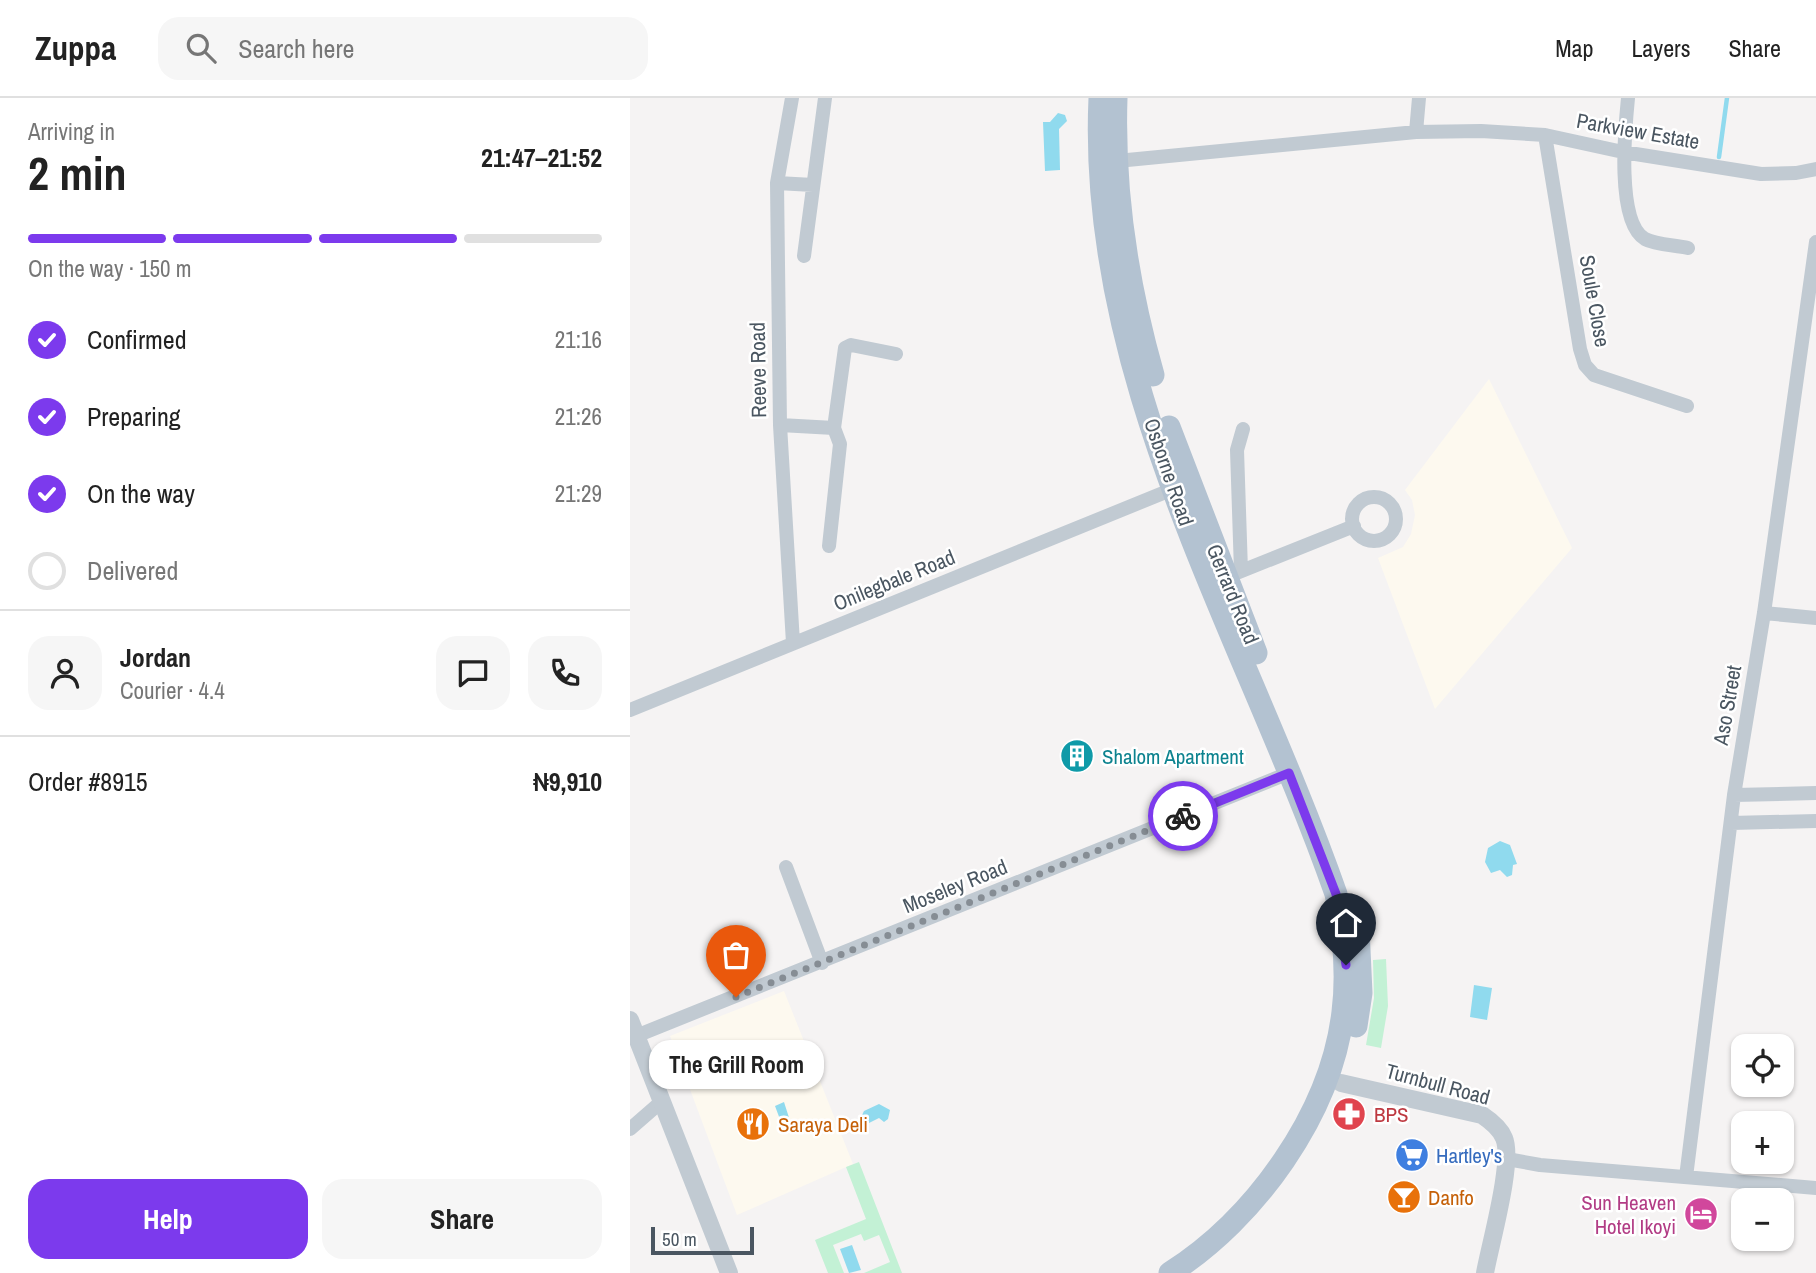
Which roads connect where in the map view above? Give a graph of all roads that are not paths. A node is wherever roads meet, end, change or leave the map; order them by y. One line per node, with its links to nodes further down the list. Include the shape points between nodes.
1 (792, 98): 12 (street, Reeve Road)
2 (825, 98): 13 (street)
3 (1100, 98): 22 (main road, Osborne Road, via 1102,191 1112,272 1127,344)
4 (1116, 98): 10 (main road, Gerrard Road)
5 (1419, 98): 7 (street)
6 (1628, 98): 9 (street)
7 (1416, 132): 8 (street, Parkview Estate); 10 (street, Parkview Estate)
8 (1545, 135): 9 (street, Parkview Estate); 18 (street, Soule Close, via 1585,365 1594,375)
9 (1623, 152): 11 (street, Parkview Estate, via 1761,174); 15 (street, via 1632,226 1646,239)
10 (1117, 161): 25 (main road, Gerrard Road, via 1126,252 1143,340 1186,477)
11 (1816, 169)
12 (777, 183): 13 (street); 19 (street, Reeve Road)
13 (813, 186): 16 (street)
14 (1816, 242): 26 (street, Aso Street)
15 (1688, 248)
16 (804, 256)
17 (896, 354): 20 (street, via 851,345 845,348)
18 (1687, 406)
19 (780, 425): 20 (street); 28 (street, Reeve Road)
20 (834, 428): 24 (street, via 840,444)
21 (1243, 429): 25 (street, via 1237,450)
22 (1173, 489): 28 (street, Onilegbale Road); 30 (main road, Osborne Road)
23 (1353, 526): 25 (street)
24 (829, 546)
25 (1233, 574): 38 (main road, Gerrard Road, via 1354,905 1361,993 1354,1036)
26 (1764, 613): 27 (street); 32 (street, Aso Street)
27 (1816, 618)
28 (793, 643): 29 (street, Onilegbale Road)
29 (630, 710)
30 (1289, 773): 36 (street, Moseley Road); 38 (main road, Osborne Road, via 1333,884 1343,927 1346,965)
31 (1816, 793): 32 (street)
32 (1734, 795): 34 (street, Aso Street)
33 (1816, 821): 34 (street)
34 (1731, 823): 42 (street, Aso Street)
35 (786, 867): 36 (street)
36 (822, 963): 37 (street, Moseley Road)
37 (633, 1028): 39 (street)
38 (1335, 1077): 41 (street, Turnbull Road, via 1482,1115 1505,1139); 45 (main road, via 1263,1191 1225,1231); 46 (main road, via 1304,1155 1277,1195 1249,1228)
39 (661, 1102): 40 (street); 44 (street)
40 (630, 1129)
41 (1507, 1159): 42 (street); 47 (street, Turnbull Road)
42 (1686, 1177): 43 (street)
43 (1816, 1188)
44 (729, 1273)
45 (1170, 1273)
46 (1197, 1273)
47 (1485, 1273)

